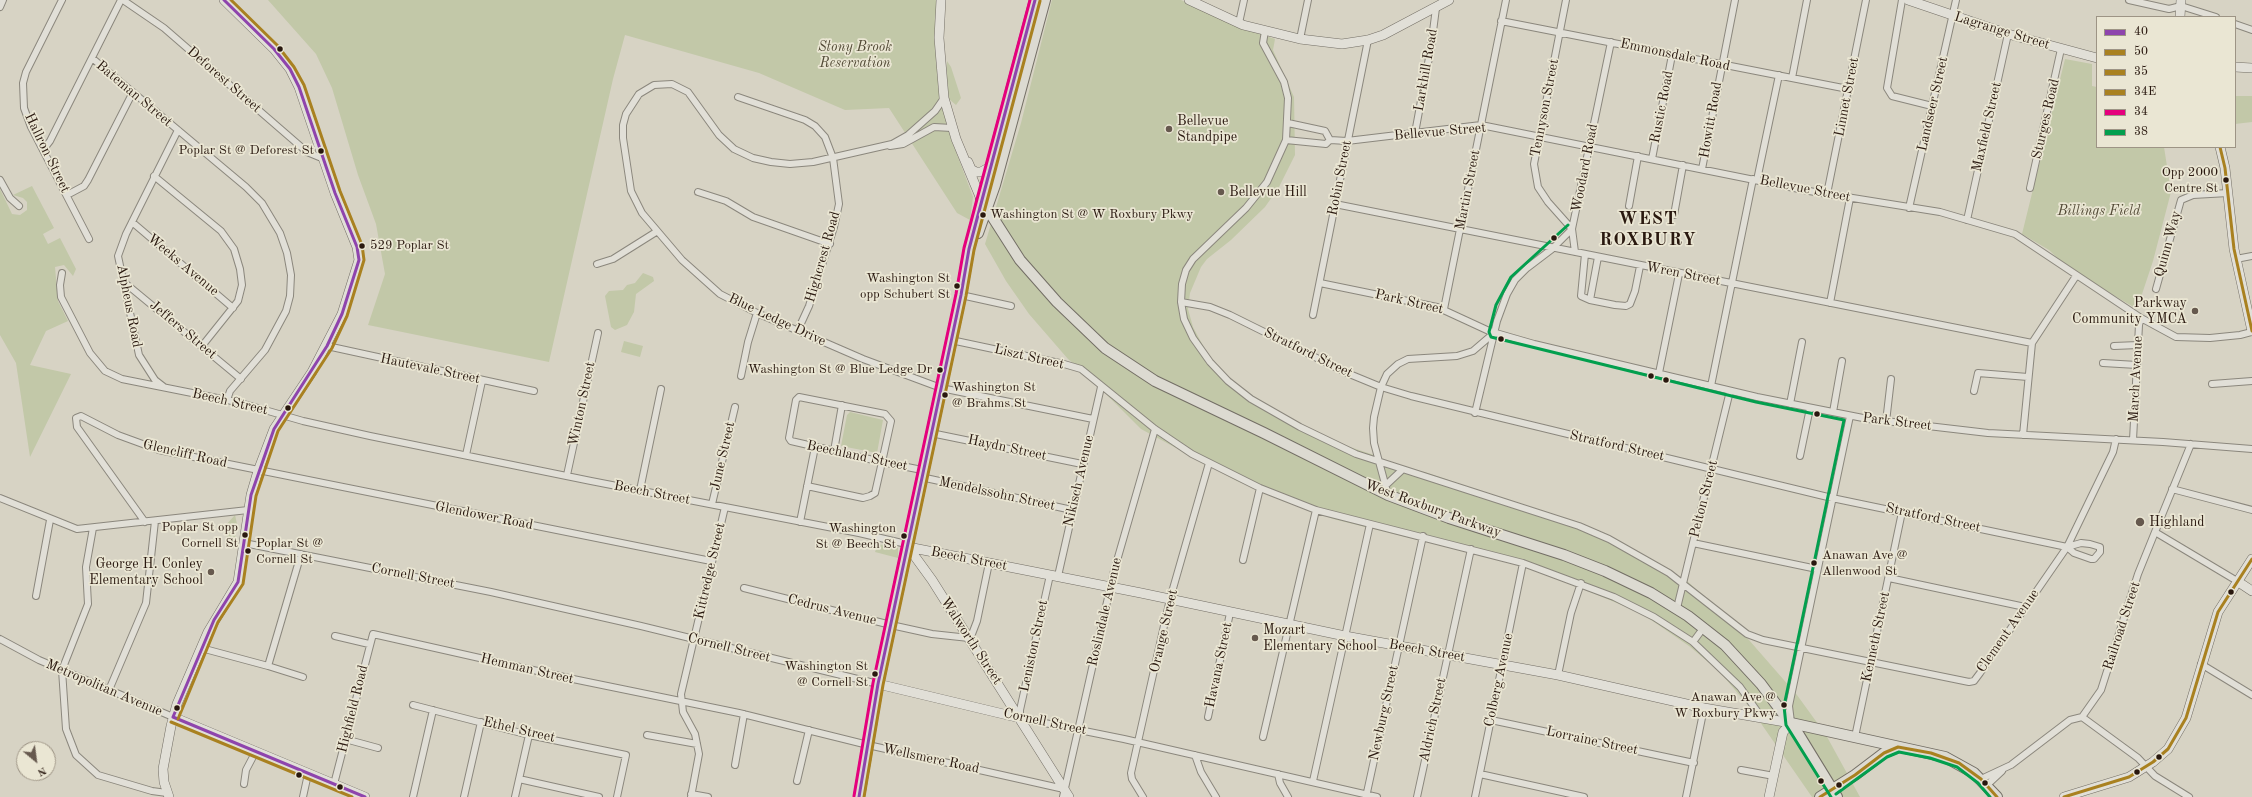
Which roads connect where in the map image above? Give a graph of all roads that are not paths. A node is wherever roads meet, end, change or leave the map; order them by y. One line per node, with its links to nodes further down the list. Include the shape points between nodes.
1 (3, 0): 22 (street)
2 (62, 0): 64 (street, Hallron Street, via 26,72 24,83 24,108)
3 (122, 0): 39 (street); 67 (street, Deforest Street, via 164,28 301,147 316,158)
4 (224, 0): 67 (street, via 274,49 290,69 299,87)
5 (941, 0): 49 (street, via 939,38)
6 (1035, 0): 70 (main road)
7 (1045, 0): 81 (main road)
8 (1188, 0): 28 (street)
9 (1244, 0): 28 (street)
10 (1308, 0): 34 (street)
11 (1449, 0): 23 (street)
12 (1506, 0): 27 (street, Martin Street)
13 (1566, 0): 32 (street, Tennyson Street)
14 (1735, 0): 41 (street, Howitt Road)
15 (1807, 0): 45 (street)
16 (1866, 0): 46 (street, Linnet Street)
17 (1902, 0): 50 (street, via 1887,88 1892,96)
18 (1908, 0): 24 (street, Lagrange Street)
19 (1956, 0): 24 (street, Landseer Street)
20 (2129, 0): 21 (street, via 2169,8)
21 (2181, 3): 25 (street); 26 (street)
22 (0, 7)
23 (1436, 8): 35 (street); 55 (street, Larkhill Road)
24 (1953, 16): 33 (street, Lagrange Street); 50 (street, Landseer Street)
25 (2180, 16)
26 (2214, 16)
27 (1501, 21): 32 (street, Emmonsdale Road); 52 (street, Martin Street)
28 (1239, 23): 31 (street)
29 (2236, 24): 30 (street)
30 (2252, 30)
31 (1264, 31): 34 (street); 51 (street, West Roxbury Parkway, via 1263,43 1284,82 1288,98)
32 (1559, 31): 36 (street, Emmonsdale Road); 56 (street, Tennyson Street)
33 (2008, 34): 37 (street, Lagrange Street); 87 (street, Maxfield Street)
34 (1300, 40): 35 (street, via 1342,44)
35 (1368, 40): 60 (street, Robin Street)
36 (1611, 42): 38 (street, Emmonsdale Road); 62 (street, Woodard Road)
37 (2061, 49): 40 (street, Lagrange Street); 75 (street, Sturges Road)
38 (1672, 55): 41 (street, Emmonsdale Road); 68 (street, Rustic Road)
39 (92, 58): 47 (street, Bateman Street); 64 (street)
40 (2096, 58)
41 (1721, 65): 44 (street, Emmonsdale Road); 71 (street, Howitt Road)
42 (2236, 67): 43 (street)
43 (2252, 68)
44 (1778, 75): 45 (street, Emmonsdale Road); 74 (street)
45 (1792, 78): 46 (street, Emmonsdale Road)
46 (1848, 89): 78 (street, Linnet Street)
47 (133, 92): 54 (street, Bateman Street); 79 (street, via 88,180 84,186)
48 (738, 97): 66 (street, Highcrest Road, via 810,123 825,138)
49 (944, 98): 53 (street); 61 (street, Blue Ledge Drive, via 935,111 908,135)
50 (1932, 106): 85 (street, Landseer Street)
51 (1288, 123): 58 (street, West Roxbury Parkway); 59 (street, via 1325,131)
52 (1481, 125): 55 (street, Bellevue Street); 56 (street, Bellevue Street); 90 (street, Martin Street)
53 (952, 128): 57 (street); 61 (street, Blue Ledge Drive, via 934,128 904,144)
54 (178, 130): 72 (street, Alpheus Road); 137 (street, Bateman Street, via 262,203 278,228 287,253 291,275 286,311 265,350)
55 (1415, 133): 60 (street, Bellevue Street)
56 (1538, 136): 62 (street, Bellevue Street); 89 (street, Tennyson Street, via 1534,164 1538,187)
57 (956, 139): 70 (street, via 971,169 981,172); 81 (street)
58 (1286, 140): 59 (street, Bellevue Street, via 1319,144 1326,144); 112 (street, West Roxbury Parkway, via 1270,176 1258,193 1193,259 1182,284)
59 (1330, 140): 60 (street, Bellevue Street)
60 (1347, 141): 82 (street, Robin Street)
61 (886, 146): 66 (street, Blue Ledge Drive)
62 (1589, 146): 65 (street, Bellevue Street); 89 (street, Woodard Road)
63 (2220, 148): 77 (street)
64 (43, 150): 79 (street, Hallron Street)
65 (1638, 156): 68 (street, Bellevue Street); 84 (street)
66 (833, 158): 91 (street, Blue Ledge Drive, via 790,164 770,162 743,154 719,135 688,92 672,84 654,85 639,94 632,102 623,125 622,138 631,191 642,213); 93 (street, Highcrest Road, via 839,204)
67 (324, 159): 129 (street, via 357,247 359,260 342,314)
68 (1652, 159): 69 (street, Bellevue Street)
69 (1683, 165): 71 (street, Bellevue Street); 86 (street)
70 (990, 167): 81 (main road)
71 (1702, 169): 74 (street, Bellevue Street)
72 (154, 176): 88 (street, Alpheus Road); 115 (street, via 221,231 234,249 242,285)
73 (0, 180): 83 (street, via 10,198)
74 (1755, 180): 78 (street, Bellevue Street); 108 (street)
75 (2030, 188)
76 (698, 192): 93 (street, via 726,201 753,216)
77 (2228, 193): 99 (street); 109 (street, Quinn Way, via 2193,196 2181,200)
78 (1827, 194): 80 (street, Bellevue Street)
79 (67, 195): 92 (street, Hallron Street)
80 (1850, 198): 85 (street, Bellevue Street); 113 (street)
81 (984, 204): 102 (main road); 102 (main road, via 972,224); 186 (main road, West Roxbury Parkway, via 1020,260 1079,325 1111,352 1166,387)
82 (1335, 204): 90 (street, Wren Street); 107 (street, Robin Street)
83 (19, 206)
84 (1629, 206)
85 (1909, 208): 87 (street, Bellevue Street)
86 (1674, 215)
87 (1967, 220): 105 (street, Bellevue Street, via 2015,234)
88 (132, 222): 106 (street, Alpheus Road, via 118,256); 115 (street, Weeks Avenue)
89 (1572, 229): 94 (street, Woodard Road); 95 (street)
90 (1460, 230): 94 (street, Wren Street, via 1524,241); 116 (street, Martin Street)
91 (656, 232): 100 (street, via 613,259); 117 (street, Blue Ledge Drive, via 682,260 720,294)
92 (89, 239)
93 (830, 244): 120 (street, Highcrest Road)
94 (1552, 249): 95 (street, Wren Street); 123 (street, Woodard Road, via 1515,280 1501,307)
95 (1575, 252): 96 (street, Wren Street)
96 (1585, 254): 98 (street, Wren Street); 111 (street, via 1586,266 1580,292 1583,298)
97 (2252, 256): 99 (street)
98 (1598, 257): 101 (street, Wren Street); 111 (street)
99 (2236, 259): 121 (street)
100 (597, 264)
101 (1640, 266): 104 (street, Wren Street); 111 (street, via 1636,291 1630,304 1615,305)
102 (965, 269): 110 (main road)
103 (62, 273): 146 (street, Beech Street, via 61,297 99,366 122,379)
104 (1679, 274): 108 (street, Wren Street); 134 (street)
105 (2076, 276): 119 (street, Bellevue Street); 126 (street)
106 (125, 283): 128 (street, Jeffers Street); 146 (street, Alpheus Road, via 139,356 155,380)
107 (1320, 283): 116 (street, Park Street); 118 (street, Robin Street)
108 (1732, 284): 113 (street, Wren Street); 142 (street)
109 (2156, 288)
110 (961, 295): 114 (street); 124 (main road)
111 (1590, 300)
112 (1181, 302): 144 (street, Stratford Street, via 1210,307 1230,314 1303,352); 174 (street, West Roxbury Parkway, via 1188,329 1210,362 1250,399 1300,427)
113 (1830, 304): 126 (street, Wren Street)
114 (1011, 306)
115 (233, 308): 128 (street)
116 (1444, 309): 123 (street, Park Street)
117 (757, 313): 120 (street, Blue Ledge Drive); 135 (street)
118 (1313, 315)
119 (2141, 318): 121 (street, Bellevue Street, via 2176,337 2220,338); 127 (street, March Avenue)
120 (798, 330): 145 (street, Blue Ledge Drive, via 863,359)
121 (2252, 331)
122 (598, 333): 181 (street, Winton Street)
123 (1494, 333): 134 (street, Park Street); 144 (street, via 1473,351 1457,356 1418,357 1398,364 1387,374); 157 (street, Woodard Road)
124 (951, 340): 143 (street, Liszt Street, via 1080,369); 145 (main road)
125 (1802, 342): 152 (street)
126 (2032, 344): 136 (street)
127 (2138, 345): 130 (street); 133 (street, March Avenue)
128 (202, 346): 137 (street, Jeffers Street)
129 (327, 346): 139 (street, Hautevale Street); 158 (street)
130 (2114, 346)
131 (1842, 360): 156 (street)
132 (2103, 363): 133 (street)
133 (2137, 365): 166 (street, March Avenue)
134 (1659, 373): 142 (street, Park Street)
135 (741, 376)
136 (2028, 377): 150 (street, via 1978,374); 164 (street)
137 (241, 379): 151 (street, Bateman Street, via 230,391)
138 (1891, 379): 161 (street)
139 (482, 381): 149 (street, Hautevale Street); 171 (street)
140 (2252, 381): 141 (street)
141 (2212, 384)
142 (1711, 386): 148 (street, Park Street)
143 (1101, 387): 160 (street, Nikisch Avenue); 162 (street, West Roxbury Parkway)
144 (1381, 387): 157 (street, Stratford Street); 174 (street, via 1373,428 1374,443)
145 (942, 388): 160 (street, Blue Ledge Drive); 163 (main road)
146 (167, 389): 151 (street, Beech Street)
147 (661, 389): 185 (street)
148 (1730, 390): 152 (street, Park Street); 177 (street, Pelton Street)
149 (534, 391)
150 (1974, 391)
151 (227, 400): 158 (street, Beech Street)
152 (1790, 404): 155 (street, Park Street)
153 (842, 405): 168 (street, Beechland Street, via 799,397 796,400 788,438); 170 (street); 173 (street, via 886,414 891,421)
154 (735, 407): 189 (street, June Street)
155 (1810, 408): 156 (street, Park Street); 172 (street)
156 (1833, 412): 159 (street, Park Street)
157 (1476, 413): 177 (street, Stratford Street)
158 (282, 415): 171 (street, Beech Street); 178 (street)
159 (1850, 416): 161 (street, Park Street); 188 (street)
160 (1093, 419): 176 (street, Nikisch Avenue)
161 (1886, 422): 164 (street, Park Street)
162 (1155, 430): 175 (street, West Roxbury Parkway); 221 (street, Roslindale Avenue)
163 (931, 433): 176 (street, Haydn Street); 180 (main road)
164 (2023, 435): 165 (street, Park Street)
165 (2116, 439): 166 (street, Park Street); 207 (street, Clement Avenue, via 2113,452)
166 (2133, 440): 167 (street, Park Street)
167 (2191, 444): 169 (street, Park Street); 184 (street, Railroad Street)
168 (816, 447): 170 (street, Beechland Street); 182 (street)
169 (2252, 449)
170 (834, 451): 173 (street, Beechland Street)
171 (466, 455): 181 (street, Beech Street)
172 (1800, 456)
173 (882, 462): 180 (street, Beechland Street); 182 (street, via 875,493 867,498)
174 (1381, 462): 179 (street, West Roxbury Parkway); 186 (street)
175 (1209, 463): 183 (street, West Roxbury Parkway); 225 (street, Orange Street)
176 (1082, 464): 192 (street, Nikisch Avenue)
177 (1712, 469): 188 (street, Stratford Street); 205 (street, Pelton Street)
178 (258, 470): 191 (street); 198 (street, Glencliff Road, via 152,448 118,435 81,416 76,418 77,427); 212 (street, Glendower Road)
179 (1402, 470): 186 (street); 219 (street, West Roxbury Parkway, via 1579,526 1638,555)
180 (922, 474): 192 (street, Mendelssohn Street); 206 (main road)
181 (566, 475): 185 (street, Beech Street)
182 (807, 486): 199 (street)
183 (1260, 488): 193 (street, West Roxbury Parkway); 211 (street)
184 (2172, 489): 194 (street); 202 (street, Railroad Street)
185 (640, 490): 189 (street, Beech Street)
186 (1387, 490): 227 (main road, West Roxbury Parkway, via 1449,518 1594,566)
187 (0, 498): 196 (street)
188 (1832, 498): 195 (street, Stratford Street); 215 (street)
189 (712, 504): 190 (street, Beech Street)
190 (725, 507): 199 (street, Beech Street); 212 (street, Kittredge Street)
191 (248, 510): 197 (street); 204 (street)
192 (1072, 510): 216 (street, Nikisch Avenue)
193 (1316, 510): 200 (street, West Roxbury Parkway); 230 (street)
194 (2252, 510)
195 (1902, 512): 207 (street, Stratford Street); 217 (street, Kenneth Street)
196 (50, 520): 201 (street, via 72,528); 224 (street)
197 (155, 521): 198 (street); 253 (street, via 146,603)
198 (145, 522): 201 (street)
199 (800, 522): 206 (street, Beech Street, via 873,536 902,543)
200 (1370, 524): 203 (street, West Roxbury Parkway); 235 (street)
201 (93, 528): 249 (street, via 86,567 88,604)
202 (2155, 532): 218 (street); 262 (street, Railroad Street, via 2101,690)
203 (1423, 536): 208 (street, West Roxbury Parkway); 241 (street, Newburg Street)
204 (244, 543): 209 (street, Cornell Street); 243 (street, via 238,582 214,620)
205 (1693, 543): 215 (street); 219 (street, Pelton Street)
206 (908, 547): 213 (street, Beech Street); 229 (main road); 236 (street, Walworth Street)
207 (2067, 547): 207 (street, Stratford Street, via 2081,543 2100,547 2100,552 2091,559 2074,553); 226 (street, Clement Avenue)
208 (1471, 549): 214 (street, West Roxbury Parkway); 244 (street, Aldrich Street)
209 (301, 554): 238 (street, Cornell Street, via 483,590); 248 (street)
210 (2252, 559): 218 (street)
211 (1243, 560)
212 (711, 561): 238 (street, Kittredge Street)
213 (989, 563): 216 (street, Beech Street); 236 (street, via 977,621)
214 (1523, 563): 220 (street, West Roxbury Parkway); 247 (street, Colberg Avenue)
215 (1817, 569): 242 (street)
216 (1054, 575): 221 (street, Beech Street); 263 (street, Leniston Street)
217 (1889, 578): 226 (street); 245 (street, Kenneth Street)
218 (2237, 581): 223 (street); 246 (street, via 2218,612)
219 (1682, 582): 227 (street, Pelton Street); 233 (street, West Roxbury Parkway, via 1715,607 1736,628)
220 (1581, 583): 239 (street, West Roxbury Parkway, via 1654,617); 250 (street, via 1571,613)
221 (1111, 587): 225 (street, Beech Street); 268 (street, Roslindale Avenue)
222 (744, 588): 229 (street, Cedrus Avenue)
223 (2252, 591)
224 (36, 596)
225 (1170, 599): 228 (street, Beech Street); 275 (street, Orange Street)
226 (2025, 606): 245 (street, Clement Avenue, via 1974,681)
227 (1677, 608): 231 (main road, West Roxbury Parkway)
228 (1230, 613): 230 (street, Beech Street); 261 (street, Havana Street)
229 (891, 625): 236 (street, Cedrus Avenue, via 932,634); 252 (main road)
230 (1289, 625): 235 (street, Beech Street); 272 (street)
231 (1704, 627): 239 (street); 267 (main road, West Roxbury Parkway, via 1746,666)
232 (373, 634): 240 (street, Highfield Road); 255 (street, Hemman Street, via 573,679)
233 (1747, 634): 242 (street, Clement Avenue, via 1763,640)
234 (335, 636): 240 (street)
235 (1345, 636): 241 (street, Beech Street); 292 (street)
236 (968, 638): 263 (street, Walworth Street)
237 (0, 639): 249 (street, Metropolitan Avenue)
238 (694, 639): 252 (street, Cornell Street); 255 (street, Kittredge Street)
239 (1693, 642): 264 (street, West Roxbury Parkway, via 1740,687)
240 (369, 644): 274 (street, Highfield Road)
241 (1399, 646): 244 (street, Beech Street); 301 (street, Newburg Street)
242 (1801, 647): 245 (street, Clement Avenue); 267 (street, via 1789,706)
243 (201, 648): 248 (street); 260 (street)
244 (1448, 654): 247 (street, Beech Street); 315 (street, Aldrich Street)
245 (1870, 661): 273 (street, Kenneth Street)
246 (2202, 664): 254 (street); 284 (street, via 2179,732 2168,749)
247 (1502, 665): 250 (street, Beech Street); 265 (street, Colberg Avenue)
248 (268, 666): 251 (street)
249 (62, 670): 253 (street, Metropolitan Avenue); 298 (street, via 66,729 71,745 81,761 98,775)
250 (1558, 675): 257 (street, Beech Street)
251 (303, 677)
252 (878, 684): 263 (street, Cornell Street); 277 (main road)
253 (109, 690): 260 (street, Metropolitan Avenue)
254 (2252, 695)
255 (682, 700): 259 (street, Wellsmere Road); 276 (street, Kittredge Street, via 683,712 695,734)
256 (413, 705): 258 (street, Ethel Street)
257 (1704, 708): 264 (street, Beech Street); 282 (street)
258 (433, 710): 266 (street, Ethel Street); 304 (street)
259 (744, 714): 269 (street, Wellsmere Road); 283 (street)
260 (173, 717): 280 (street, Metropolitan Avenue); 298 (street, via 163,769)
261 (1208, 717)
262 (2082, 717): 284 (street); 293 (street, via 2065,722)
263 (1020, 718): 268 (street, Cornell Street); 297 (street, Walworth Street)
264 (1762, 718): 267 (street, Beech Street)
265 (1491, 720): 282 (street, Lorraine Street); 288 (street, Colberg Avenue)
266 (481, 722): 270 (street, Ethel Street); 305 (street)
267 (1791, 723): 273 (main road, Beech Street); 289 (street, via 1783,732); 296 (main road, West Roxbury Parkway)
268 (1078, 729): 275 (street, Cornell Street); 297 (street, Roslindale Avenue)
269 (809, 730): 277 (street, Wellsmere Road); 291 (street)
270 (529, 734): 290 (street); 308 (street, Ethel Street, via 626,755)
271 (647, 735): 276 (street)
272 (1263, 737)
273 (1855, 737): 278 (main road, Beech Street)
274 (345, 739): 279 (street); 295 (street, Highfield Road)
275 (1139, 743): 281 (street, Cornell Street); 311 (street, Orange Street, via 1131,773)
276 (697, 744): 299 (street, Kittredge Street, via 698,761)
277 (868, 746): 297 (street, Wellsmere Road); 310 (main road)
278 (1898, 747): 293 (main road, Beech Street, via 1949,758); 296 (main road, via 1884,753)
279 (378, 748)
280 (256, 751): 286 (street, Metropolitan Avenue); 294 (street, via 246,770)
281 (1195, 755): 287 (street, Cornell Street); 312 (street, via 1201,772)
282 (1694, 763): 318 (street)
283 (735, 765)
284 (2147, 767): 300 (street, via 2126,778); 323 (street, via 2155,776)
285 (1741, 770): 289 (street)
286 (308, 774): 295 (street, Metropolitan Avenue); 302 (street)
287 (1278, 774): 292 (street, Cornell Street); 313 (street)
288 (1480, 774): 316 (street, Colberg Avenue); 317 (street)
289 (1774, 776): 319 (street)
290 (519, 779): 306 (street); 307 (street)
291 (797, 781)
292 (1313, 781): 301 (street, Cornell Street)
293 (1984, 782): 321 (main road)
294 (244, 784)
295 (334, 784): 303 (street, Metropolitan Avenue)
296 (1835, 793): 320 (main road)
297 (1066, 794)
298 (168, 795)
299 (691, 795): 309 (street)
300 (2078, 795): 322 (street)
301 (1366, 796): 314 (street, Cornell Street)
302 (303, 797)
303 (365, 797)
304 (413, 797)
305 (464, 797)
306 (515, 797)
307 (599, 797)
308 (617, 797)
309 (708, 797)
310 (859, 797)
311 (1143, 797)
312 (1216, 797)
313 (1288, 797)
314 (1377, 797)
315 (1417, 797)
316 (1475, 797)
317 (1584, 797)
318 (1686, 797)
319 (1769, 797)
320 (1820, 797)
321 (1998, 797)
322 (2064, 797)
323 (2189, 797)

